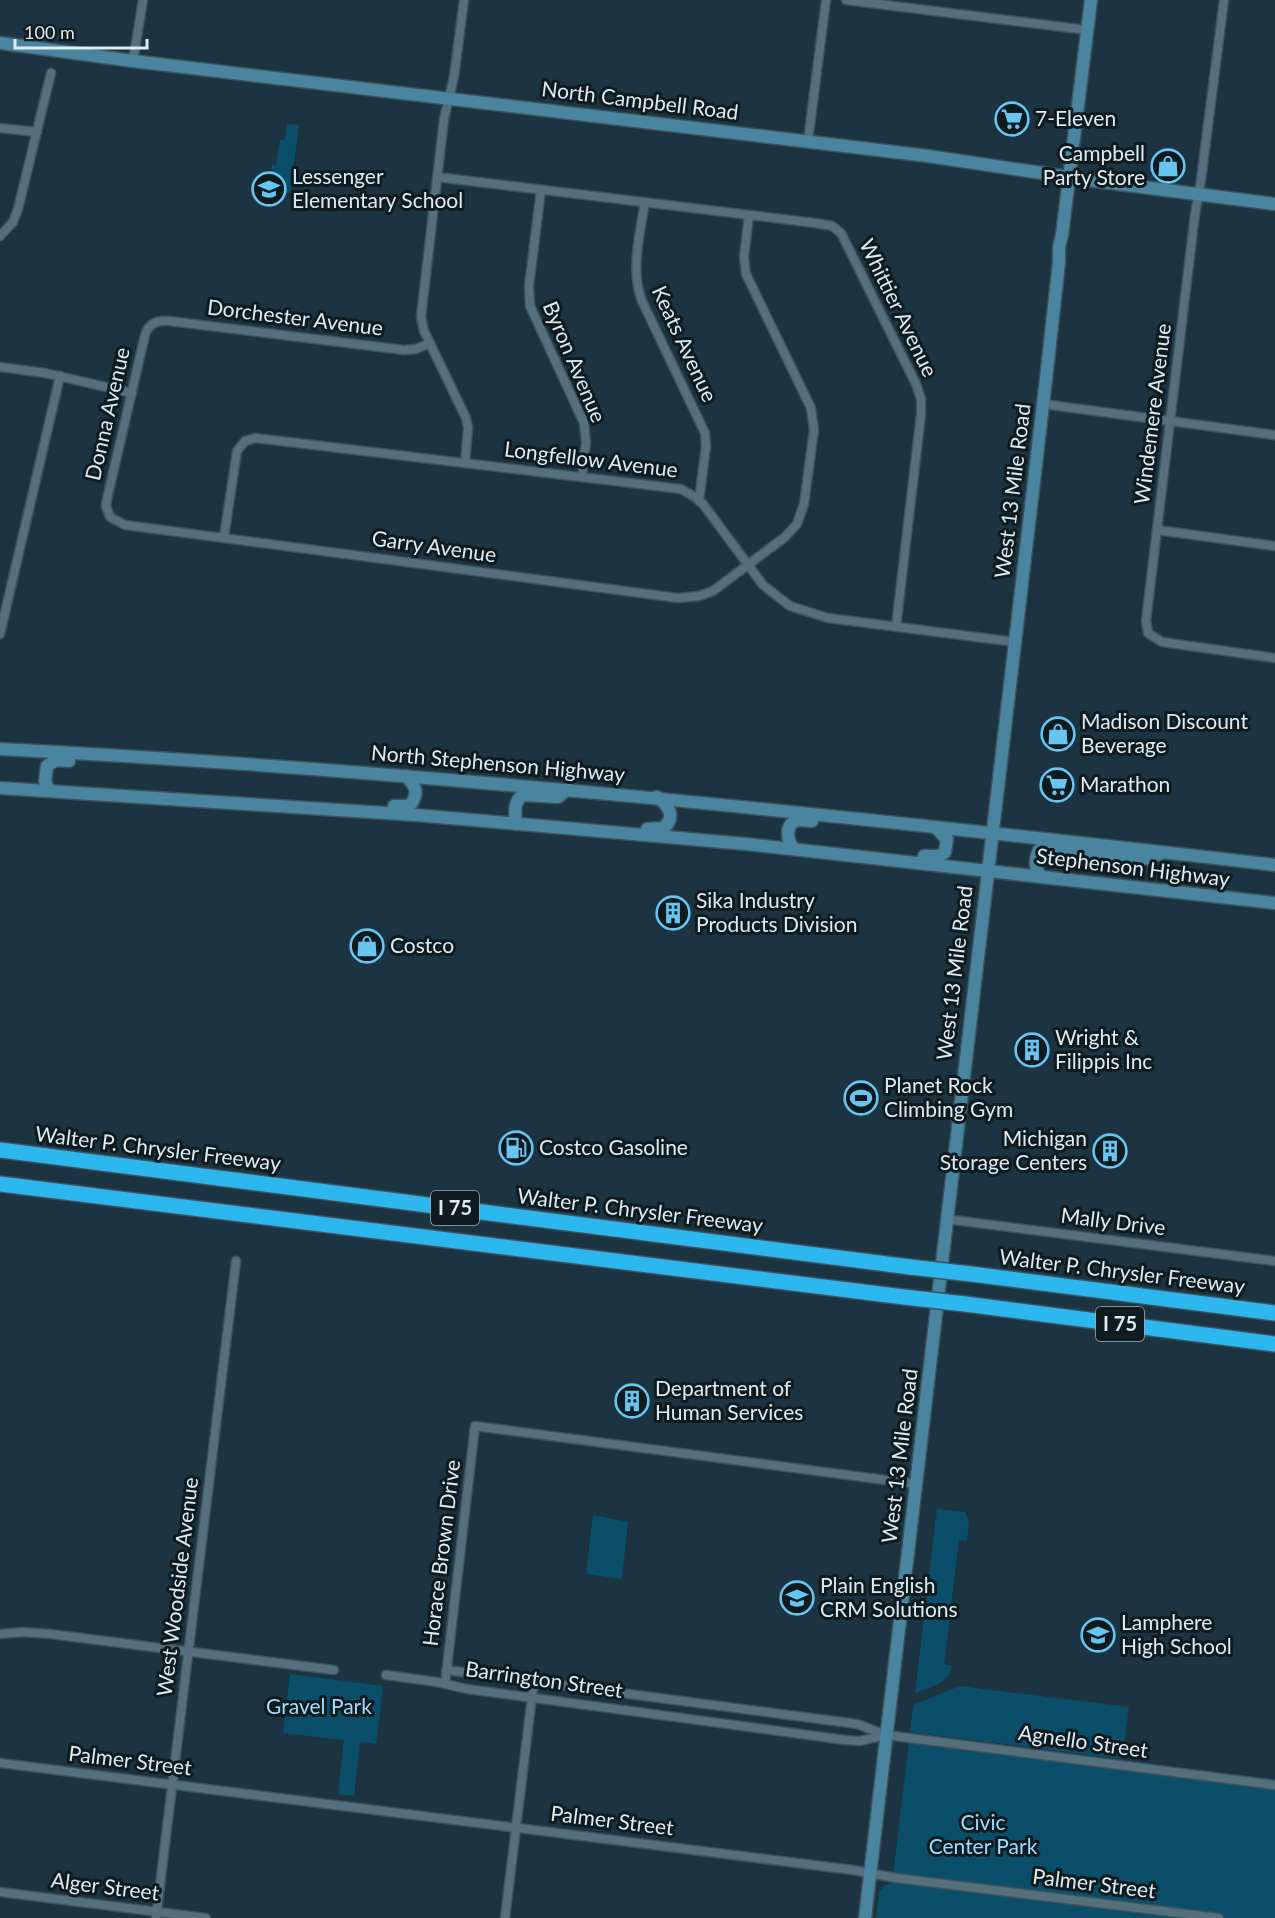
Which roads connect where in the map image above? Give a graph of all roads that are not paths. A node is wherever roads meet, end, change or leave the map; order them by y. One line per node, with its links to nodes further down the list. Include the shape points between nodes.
1 (143, 0): 9 (street)
2 (464, 0): 11 (street)
3 (826, 0): 14 (street)
4 (846, 0): 7 (street)
5 (1091, 0): 7 (main road, West 13 Mile Road)
6 (1224, 0): 18 (street, Windemere Avenue)
7 (1087, 30): 15 (main road, West 13 Mile Road)
8 (0, 43): 9 (main road, North Campbell Road)
9 (133, 61): 11 (main road, North Campbell Road)
10 (51, 74): 13 (street)
11 (450, 98): 14 (main road, North Campbell Road); 16 (street)
12 (0, 128): 13 (street)
13 (37, 132): 22 (street, via 14,222)
14 (808, 141): 15 (main road, North Campbell Road)
15 (1069, 176): 18 (main road, North Campbell Road); 28 (main road, West 13 Mile Road)
16 (437, 177): 17 (street, Whittier Avenue); 24 (street, via 421,310)
17 (541, 190): 19 (street, Whittier Avenue); 32 (street, Byron Avenue, via 529,299 534,320 584,423)
18 (1198, 194): 20 (main road, North Campbell Road); 29 (street, Windemere Avenue)
19 (645, 202): 21 (street, Whittier Avenue); 33 (street, Keats Avenue, via 637,287 705,433)
20 (1275, 204)
21 (749, 215): 38 (street, Garry Avenue, via 746,274 811,408 814,430 801,517 790,532); 39 (street, Whittier Avenue, via 826,224 841,233 919,391 921,414)
22 (0, 236)
23 (154, 322): 24 (street, Dorchester Avenue, via 404,350); 27 (street, Donna Avenue, via 147,330)
24 (430, 343): 31 (street, via 466,418)
25 (0, 367): 26 (street)
26 (60, 376): 27 (street); 40 (street)
27 (132, 393): 34 (street, Donna Avenue, via 107,499)
28 (1043, 405): 29 (street); 41 (main road, West 13 Mile Road)
29 (1170, 421): 30 (street); 35 (street, Windemere Avenue)
30 (1275, 435)
31 (465, 463): 32 (street, Longfellow Avenue); 36 (street, Longfellow Avenue, via 250,439 237,451)
32 (582, 477): 33 (street, Longfellow Avenue, via 681,489)
33 (699, 501): 38 (street, Longfellow Avenue)
34 (110, 517): 36 (street, Garry Avenue, via 125,525)
35 (1157, 530): 37 (street); 42 (street, Windemere Avenue, via 1146,621 1151,637 1167,644)
36 (224, 537): 38 (street, Garry Avenue, via 678,598 713,591)
37 (1275, 546)
38 (747, 565): 39 (street, Longfellow Avenue, via 763,585 790,606 828,618)
39 (896, 627): 41 (street, Longfellow Avenue)
40 (0, 634)
41 (1015, 642): 54 (main road, West 13 Mile Road)
42 (1275, 658)
43 (0, 749): 44 (main road, North Stephenson Highway)
44 (181, 760): 45 (main road, North Stephenson Highway); 48 (main road, via 152,766 56,760 45,773)
45 (406, 776): 47 (main road, North Stephenson Highway); 50 (main road, via 415,784 416,792 409,806 319,801)
46 (0, 788): 48 (main road)
47 (568, 789): 49 (main road, North Stephenson Highway); 52 (main road, via 558,797 523,795 515,806)
48 (48, 790): 50 (main road)
49 (657, 797): 51 (main road, North Stephenson Highway); 55 (main road, via 670,810 667,826)
50 (294, 806): 52 (main road)
51 (901, 823): 53 (main road, North Stephenson Highway); 56 (main road, via 886,829 797,820 788,831)
52 (516, 824): 55 (main road)
53 (935, 826): 54 (main road, North Stephenson Highway); 57 (main road, via 946,839 945,852 940,856 855,849)
54 (991, 833): 58 (main road, Stephenson Highway); 60 (main road, West 13 Mile Road)
55 (616, 834): 56 (main road)
56 (794, 849): 57 (main road)
57 (821, 852): 60 (main road)
58 (1164, 853): 59 (main road, Stephenson Highway); 61 (main road, via 1144,859 1044,848 1036,857 1036,870)
59 (1275, 865)
60 (987, 871): 61 (main road, Stephenson Highway); 67 (main road, West 13 Mile Road)
61 (1041, 877): 62 (main road, Stephenson Highway)
62 (1144, 888): 63 (main road, via 1172,886); 64 (main road, Stephenson Highway)
63 (1275, 897)
64 (1275, 903)
65 (0, 1150): 70 (highway, Walter P. Chrysler Freeway / I 75, bridge)
66 (0, 1184): 71 (highway, I 75, bridge)
67 (946, 1219): 69 (street, Mally Drive); 72 (main road, West 13 Mile Road)
68 (236, 1261): 74 (street, West Woodside Avenue)
69 (1275, 1261)
70 (1275, 1313)
71 (1275, 1344)
72 (916, 1484): 76 (street, Horace Brown Drive, via 475,1426); 83 (main road, West 13 Mile Road)
73 (0, 1634): 74 (street, via 50,1634)
74 (189, 1652): 75 (street); 85 (street, West Woodside Avenue)
75 (334, 1670)
76 (446, 1670): 78 (street, Barrington Street); 79 (street, Horace Brown Drive)
77 (386, 1674): 79 (street, Barrington Street)
78 (534, 1680): 80 (street); 81 (street, Barrington Street)
79 (445, 1684): 80 (street, Barrington Street)
80 (532, 1698): 82 (street, Barrington Street); 87 (street)
81 (700, 1703): 82 (street); 83 (street, Barrington Street, via 857,1724)
82 (698, 1719): 83 (street, Barrington Street, via 853,1741)
83 (886, 1735): 86 (street, Agnello Street); 88 (main road, West 13 Mile Road)
84 (0, 1763): 85 (street, Palmer Street)
85 (173, 1785): 87 (street, Palmer Street); 90 (street, West Woodside Avenue)
86 (1275, 1785)
87 (516, 1827): 88 (street, Palmer Street); 92 (street)
88 (870, 1873): 93 (main road, West 13 Mile Road); 94 (street, Palmer Street)
89 (0, 1892): 90 (street, Alger Street)
90 (157, 1915): 91 (street, Alger Street)
91 (206, 1918)
92 (505, 1918)
93 (864, 1918)
94 (1219, 1918)

